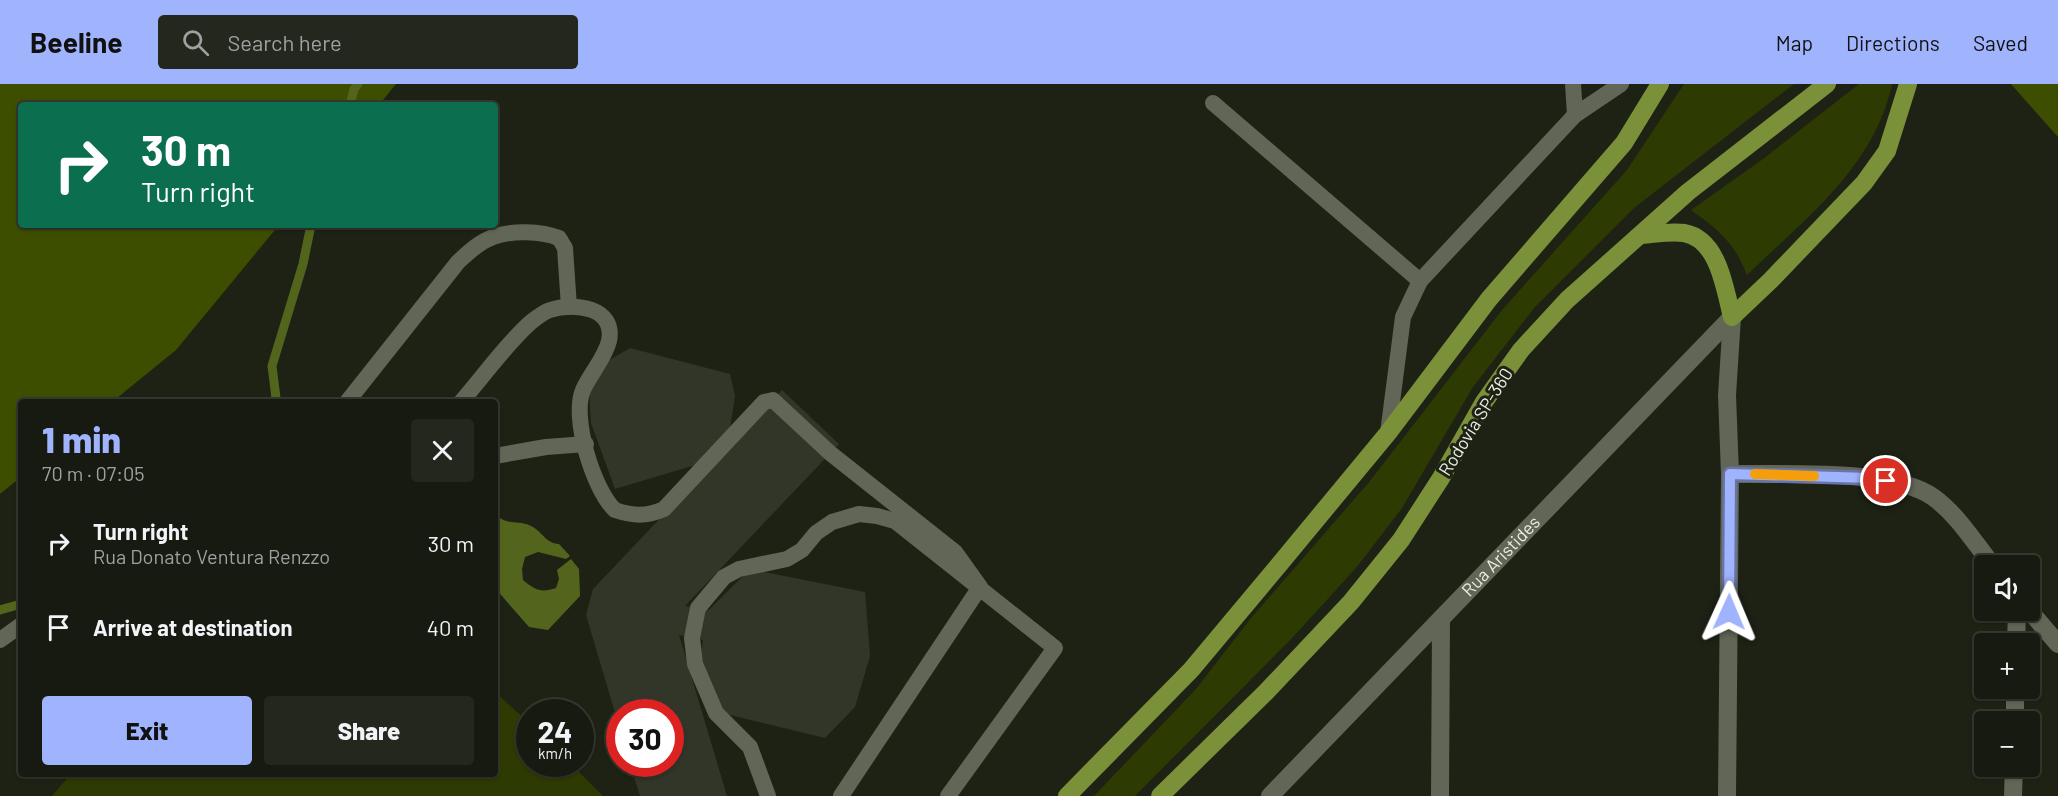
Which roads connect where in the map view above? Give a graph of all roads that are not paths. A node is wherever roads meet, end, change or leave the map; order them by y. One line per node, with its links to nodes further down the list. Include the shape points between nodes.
1 (1573, 84): 7 (lane)
2 (1621, 84): 7 (lane)
3 (1660, 84): 14 (main road, via 1624,143 1489,299)
4 (1827, 84): 8 (main road, Rodovia SP-360, via 1688,192)
5 (1908, 84): 11 (main road, via 1887,152 1864,183)
6 (1213, 103): 9 (lane)
7 (1575, 115): 9 (lane)
8 (1642, 235): 11 (main road, via 1685,233 1706,245 1720,272); 30 (main road, Rodovia SP-360, via 1567,300 1521,350 1484,402 1401,540 1351,602)
9 (1420, 281): 14 (lane, via 1403,317)
10 (569, 307): 12 (lane, via 565,249 559,238 544,232 494,237 458,262); 13 (lane, via 548,310 530,323); 15 (lane, via 602,314 608,325 609,341 582,392)
11 (1732, 317): 17 (street, via 1727,395); 20 (street, Rua Aristides)
12 (350, 399)
13 (464, 399)
14 (1388, 433): 29 (main road, via 1191,670)
15 (586, 444): 16 (lane); 19 (lane, via 597,484 608,504 629,515 651,515 664,509 764,402 772,400 830,453 955,552)
16 (498, 455)
17 (1730, 474): 18 (street, via 1870,478 1903,484 1931,495 1951,513); 33 (street)
18 (1984, 555)
19 (980, 587): 26 (lane, via 895,521 859,514 832,522 787,560 739,569 723,577 698,608 692,638 695,664 716,713 750,747); 27 (lane); 28 (lane, via 1055,648)
20 (1441, 621): 31 (street, Rua Aristides); 32 (street)
21 (2038, 621): 24 (street)
22 (18, 627): 23 (lane)
23 (0, 640)
24 (2058, 644)
25 (2014, 777): 34 (street)
26 (768, 796)
27 (841, 796)
28 (948, 796)
29 (1067, 796)
30 (1160, 796)
31 (1270, 796)
32 (1440, 796)
33 (1727, 796)
34 (2013, 796)

